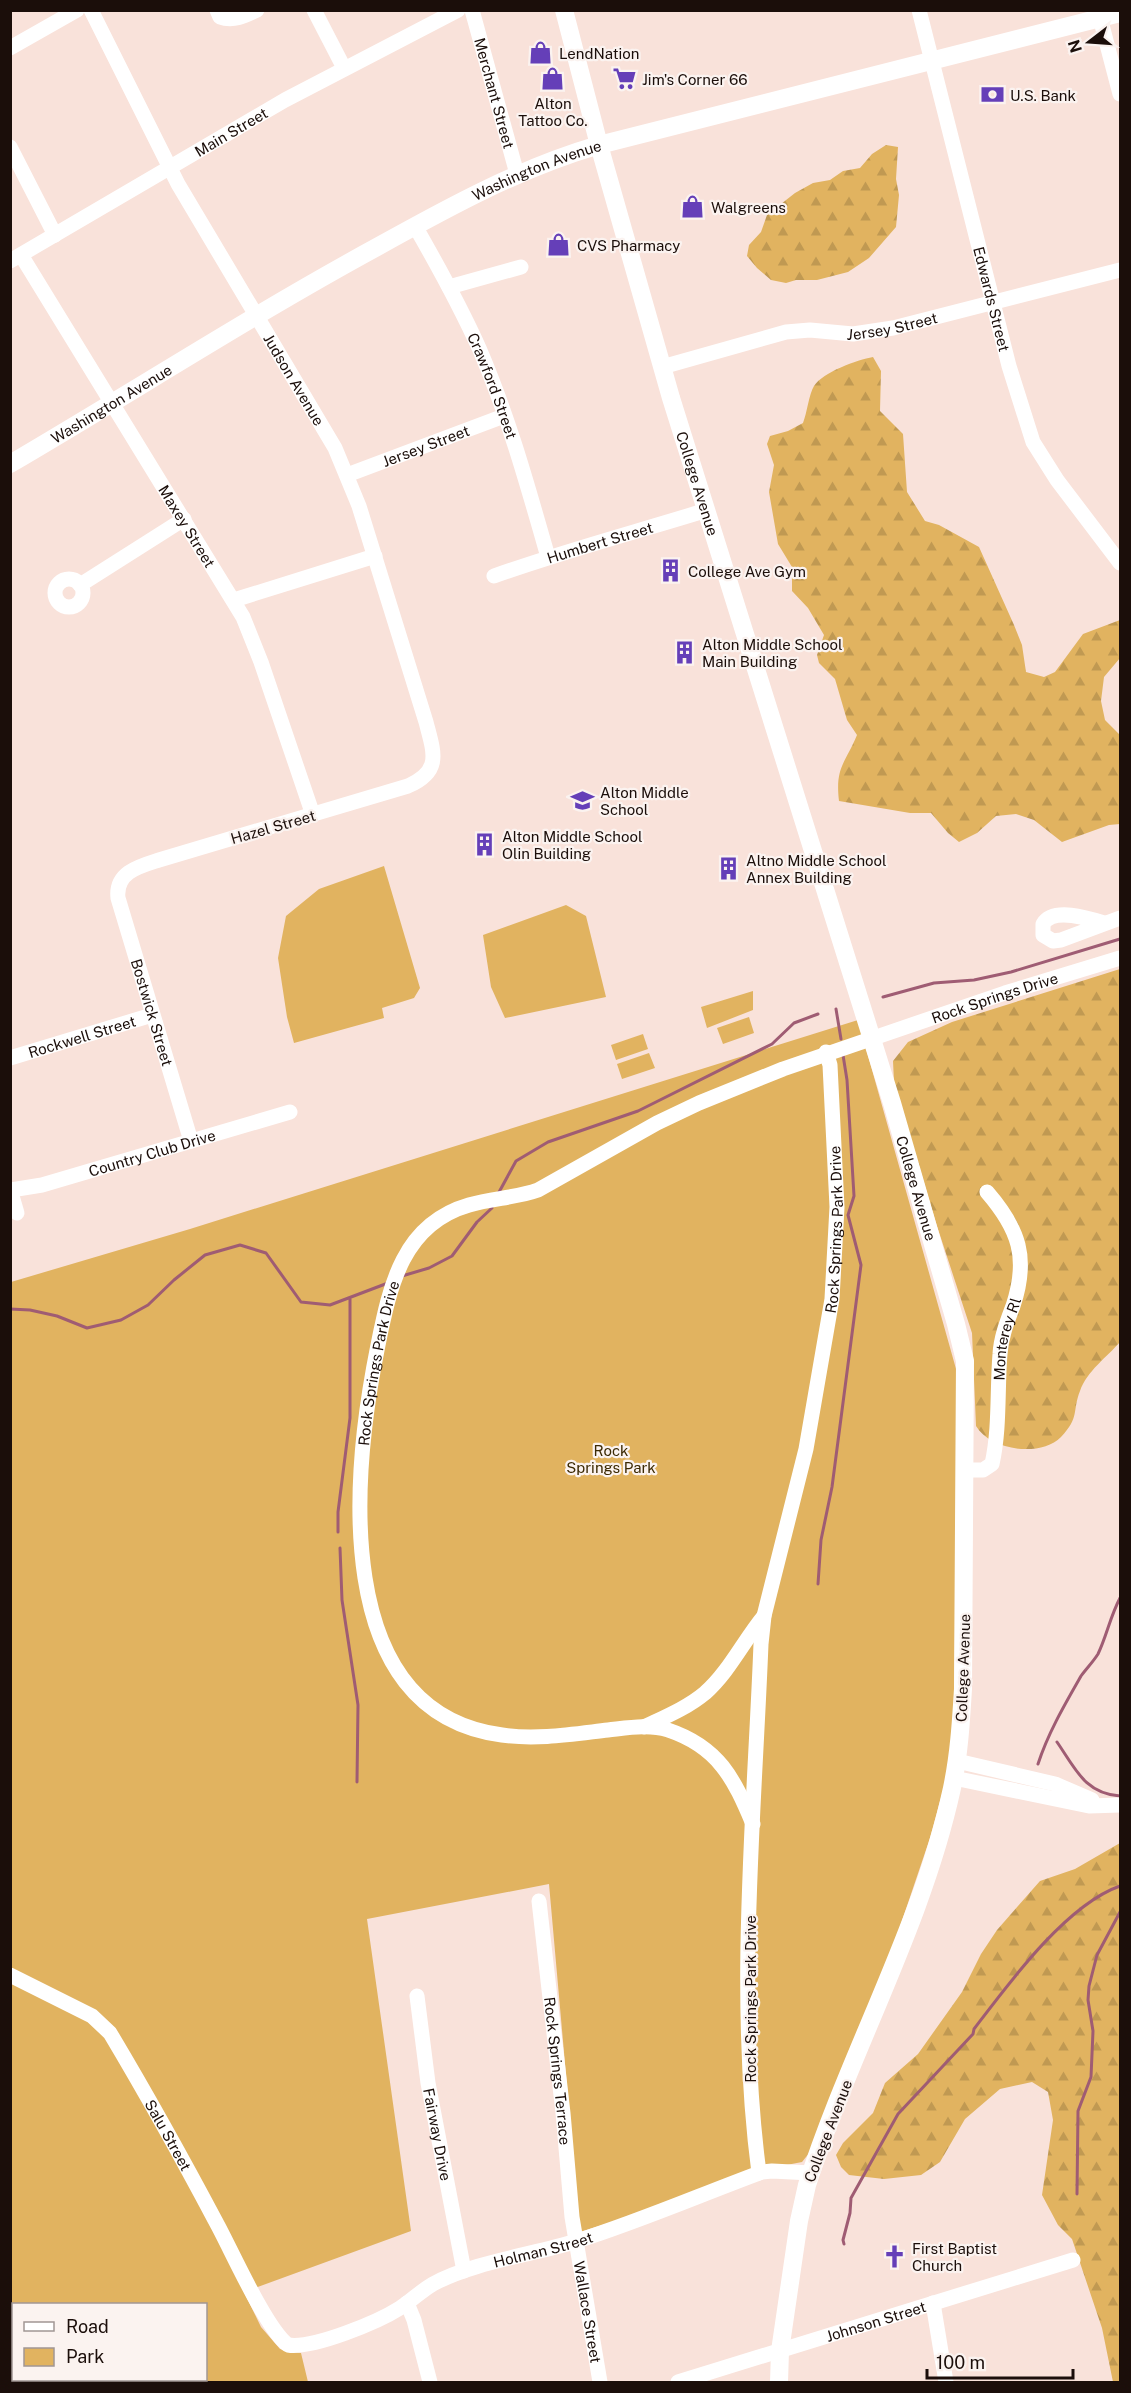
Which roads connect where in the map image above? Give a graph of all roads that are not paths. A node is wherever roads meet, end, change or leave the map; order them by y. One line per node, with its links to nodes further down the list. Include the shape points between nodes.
1 (77, 10): 12 (street)
2 (91, 10): 18 (street, Judson Avenue)
3 (217, 10): 4 (street, via 220,17 228,19)
4 (256, 10)
5 (314, 10): 14 (street)
6 (458, 10): 14 (street, Main Street)
7 (472, 10): 19 (street, Merchant Street)
8 (564, 10): 16 (main road, College Avenue)
9 (919, 10): 13 (street, Edwards Street)
10 (1120, 13): 11 (main road, Washington Avenue)
11 (1099, 14): 13 (main road, Washington Avenue); 15 (street)
12 (10, 48)
13 (932, 62): 16 (main road, Washington Avenue); 26 (street, Edwards Street)
14 (344, 68): 18 (street, Main Street)
15 (1120, 94)
16 (599, 145): 19 (main road, Washington Avenue); 28 (main road, College Avenue)
17 (10, 147): 21 (street)
18 (169, 167): 21 (street, Main Street); 27 (street, Judson Avenue)
19 (517, 174): 20 (main road, Washington Avenue)
20 (416, 226): 25 (street, Crawford Street); 27 (main road, Washington Avenue)
21 (55, 235): 22 (street, Main Street)
22 (16, 258): 29 (street, Maxey Street)
23 (521, 267): 25 (street)
24 (1120, 270): 26 (street, Jersey Street)
25 (449, 287): 30 (street, Crawford Street, via 479,348)
26 (994, 303): 28 (street, Jersey Street, via 869,333 786,332); 37 (street, Edwards Street, via 1033,442)
27 (256, 316): 29 (main road, Washington Avenue); 32 (street, Judson Avenue, via 306,397)
28 (662, 367): 33 (main road, College Avenue)
29 (111, 403): 31 (main road, Washington Avenue); 34 (street, Maxey Street)
30 (504, 416): 32 (street, Jersey Street); 36 (street, Crawford Street)
31 (10, 464)
32 (347, 475): 35 (street, Judson Avenue)
33 (707, 510): 36 (street, Humbert Street); 48 (main road, College Avenue)
34 (184, 519): 39 (street); 40 (street, Maxey Street)
35 (375, 556): 40 (street); 41 (street, Judson Avenue, via 426,722 433,756)
36 (549, 557): 38 (street, Humbert Street)
37 (1120, 563)
38 (494, 576)
39 (80, 585)
40 (234, 600): 42 (street, Maxey Street, via 250,632)
41 (429, 773): 42 (street, Hazel Street, via 408,786)
42 (313, 815): 43 (street, Hazel Street, via 136,868)
43 (119, 884): 47 (street, Bostwick Street, via 118,898)
44 (1120, 918): 45 (street)
45 (1104, 923)
46 (1120, 958): 48 (street, Rock Springs Drive)
47 (152, 1015): 50 (street, Rockwell Street); 52 (street, Bostwick Street)
48 (872, 1038): 49 (street, Rock Springs Park Drive); 56 (main road, College Avenue, via 964,1352)
49 (826, 1052): 57 (street, Rock Springs Park Drive, via 836,1163 832,1299 806,1449); 58 (street, Rock Springs Park Drive, via 657,1123 538,1190 447,1214 427,1228 410,1248 387,1298 363,1455 361,1538 374,1620 397,1671 440,1714 479,1732 524,1737)
50 (10, 1058)
51 (290, 1112): 52 (street, Country Club Drive)
52 (191, 1141): 53 (street, Country Club Drive, via 42,1185)
53 (11, 1190): 55 (street)
54 (987, 1192): 56 (street, Monterey Rl, via 1016,1234 1020,1268 1001,1344 992,1464 983,1470)
55 (18, 1213)
56 (964, 1470): 59 (main road, College Avenue, via 963,1689)
57 (764, 1616): 58 (street, Rock Springs Park Drive, via 706,1692); 61 (street, Rock Springs Park Drive)
58 (644, 1727): 61 (street, Rock Springs Park Drive, via 676,1733 714,1757 737,1785)
59 (955, 1769): 60 (street, via 1075,1804); 66 (main road, College Avenue, via 942,1829 918,1901)
60 (1120, 1805)
61 (753, 1824): 65 (street, Rock Springs Park Drive, via 748,2042)
62 (539, 1901): 67 (street, Rock Springs Terrace)
63 (10, 1976): 72 (street, Salu Street, via 92,2016 110,2033)
64 (417, 1996): 69 (street, Fairway Drive, via 428,2083)
65 (759, 2173): 66 (street, Holman Street); 67 (street, Holman Street)
66 (811, 2173): 73 (main road, College Avenue, via 799,2221)
67 (576, 2241): 69 (street, Holman Street); 75 (street, Wallace Street)
68 (1073, 2260): 71 (street, Johnson Street)
69 (464, 2271): 70 (street, Holman Street, via 431,2285)
70 (407, 2303): 72 (street, Holman Street, via 380,2319 316,2343 295,2346); 74 (street)
71 (933, 2303): 73 (street, Johnson Street); 78 (street)
72 (282, 2340)
73 (780, 2351): 76 (street, Johnson Street); 77 (main road, College Avenue)
74 (430, 2382)
75 (600, 2382)
76 (678, 2382)
77 (778, 2382)
78 (946, 2382)

